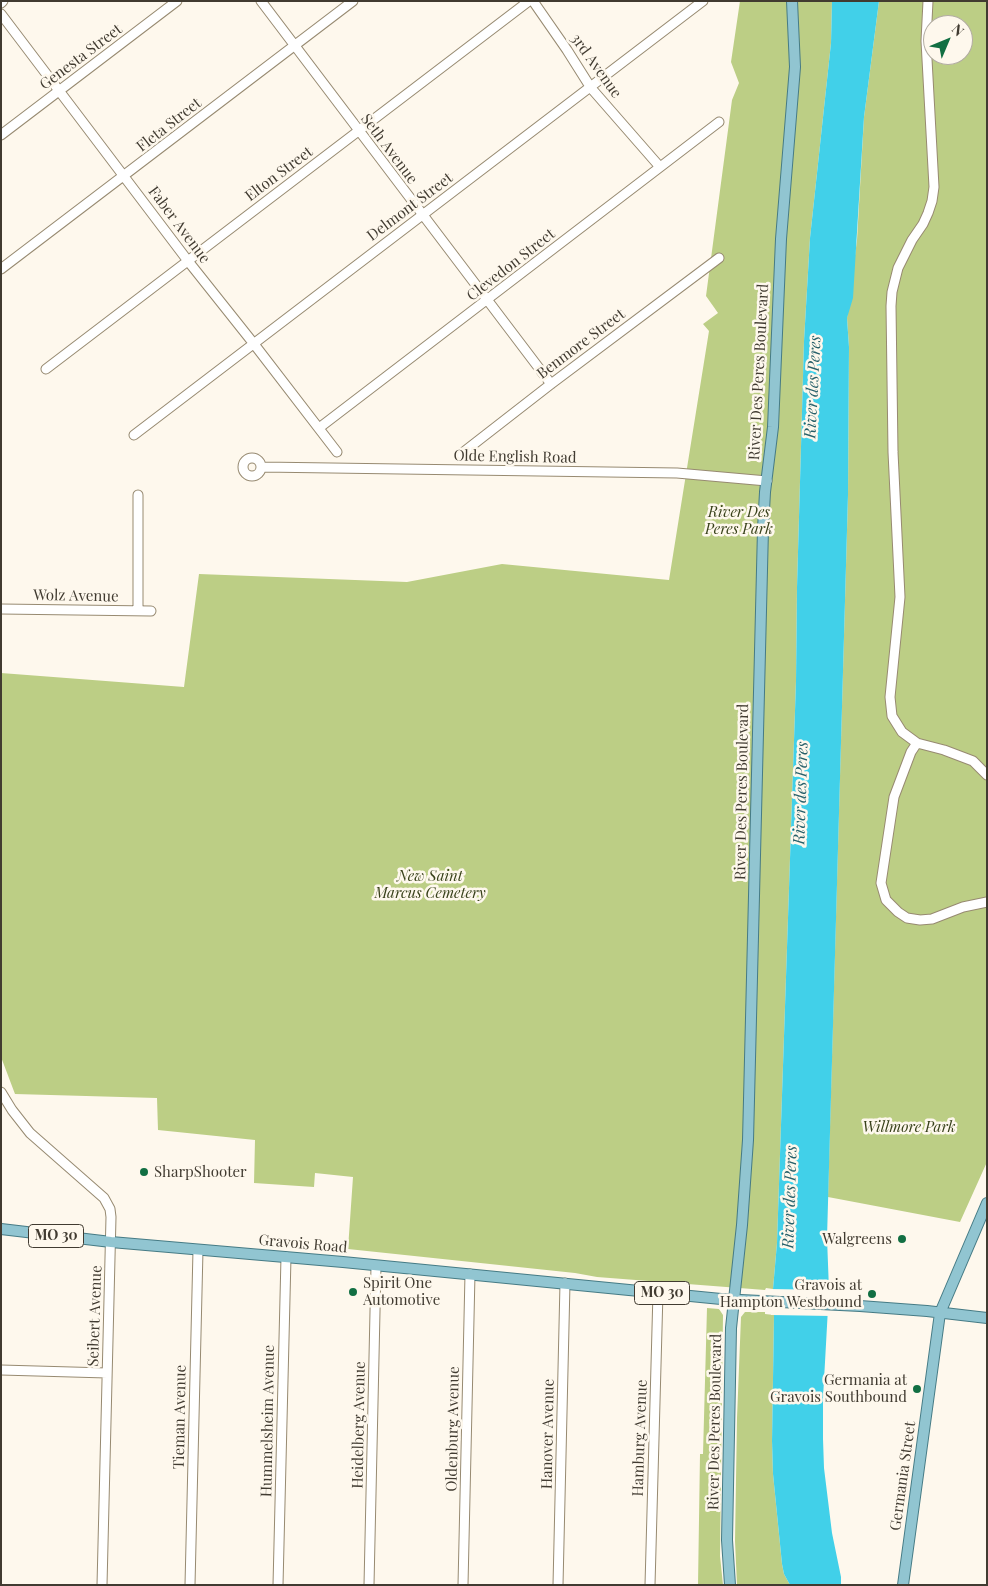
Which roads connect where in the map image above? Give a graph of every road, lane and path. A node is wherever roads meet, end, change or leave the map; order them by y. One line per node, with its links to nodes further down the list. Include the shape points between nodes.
1 (177, 1): 11 (street, Genesta Street)
2 (261, 1): 9 (street, Seth Avenue)
3 (352, 1): 9 (street, Fleta Street)
4 (531, 1): 10 (street, 3rd Avenue, via 568,50); 13 (street, Elton Street)
5 (703, 1): 10 (street, Delmont Street)
6 (792, 1): 30 (main road, River Des Peres Boulevard, via 795,68 782,215 774,413)
7 (928, 1): 35 (street, via 926,41 934,187 928,213 898,268 891,306 893,452 900,597 890,697 892,716 902,732)
8 (1, 14): 11 (street, Faber Avenue)
9 (295, 46): 13 (street, Seth Avenue); 16 (street, Fleta Street)
10 (591, 88): 15 (street, 3rd Avenue); 17 (street, Delmont Street)
11 (60, 91): 14 (street, Genesta Street); 16 (street, Faber Avenue)
12 (719, 122): 15 (street, Clevedon Street)
13 (358, 130): 17 (street, Seth Avenue); 19 (street, Elton Street)
14 (1, 135)
15 (660, 167): 21 (street, Clevedon Street)
16 (125, 176): 19 (street, Faber Avenue); 20 (street, Fleta Street)
17 (422, 215): 21 (street, Seth Avenue); 22 (street, Delmont Street)
18 (719, 258): 24 (street, Benmore Street)
19 (188, 260): 22 (street, Faber Avenue); 23 (street, Elton Street)
20 (1, 270)
21 (488, 301): 24 (street, Seth Avenue); 25 (street, Clevedon Street)
22 (254, 344): 25 (street, Faber Avenue); 26 (street, Delmont Street)
23 (46, 369)
24 (551, 384): 28 (street, Benmore Street)
25 (319, 428): 27 (street, Faber Avenue)
26 (134, 436)
27 (337, 452)
28 (461, 454)
29 (262, 467): 30 (street, Olde English Road, via 677,473)
30 (767, 480): 48 (main road, River Des Peres Boulevard, via 748,1140)
31 (138, 495): 33 (street)
32 (1, 609): 33 (street, Wolz Avenue)
33 (138, 611): 34 (street, Wolz Avenue)
34 (151, 611)
35 (917, 744): 36 (street, via 973,761); 37 (street, via 894,797 881,884 886,900 907,918 920,920)
36 (987, 775)
37 (987, 902)
38 (2, 1097): 41 (street, Seibert Avenue, via 30,1133 104,1198 110,1209)
39 (987, 1203): 49 (main road, Germania Street)
40 (1, 1229): 41 (main road, Gravois Road / MO 30)
41 (111, 1242): 42 (main road, Gravois Road / MO 30); 52 (street, Seibert Avenue)
42 (198, 1250): 43 (main road, Gravois Road / MO 30); 54 (street, Tieman Avenue)
43 (286, 1257): 44 (main road, Gravois Road / MO 30); 55 (street, Hummelsheim Avenue)
44 (376, 1266): 45 (main road, Gravois Road / MO 30); 56 (street, Heidelberg Avenue)
45 (470, 1274): 46 (main road, Gravois Road / MO 30); 57 (street, Oldenburg Avenue)
46 (566, 1283): 47 (main road, Gravois Road / MO 30); 58 (street, Hanover Avenue)
47 (658, 1292): 48 (main road, MO 30); 59 (street, Hamburg Avenue)
48 (733, 1299): 49 (main road, MO 30); 60 (main road, River Des Peres Boulevard, via 727,1540)
49 (940, 1312): 50 (main road, MO 30); 61 (main road, Germania Street)
50 (987, 1318)
51 (1, 1370): 52 (street)
52 (107, 1373): 53 (street, Seibert Avenue)
53 (102, 1585)
54 (190, 1585)
55 (278, 1585)
56 (369, 1585)
57 (463, 1585)
58 (558, 1585)
59 (650, 1585)
60 (730, 1585)
61 (903, 1585)

